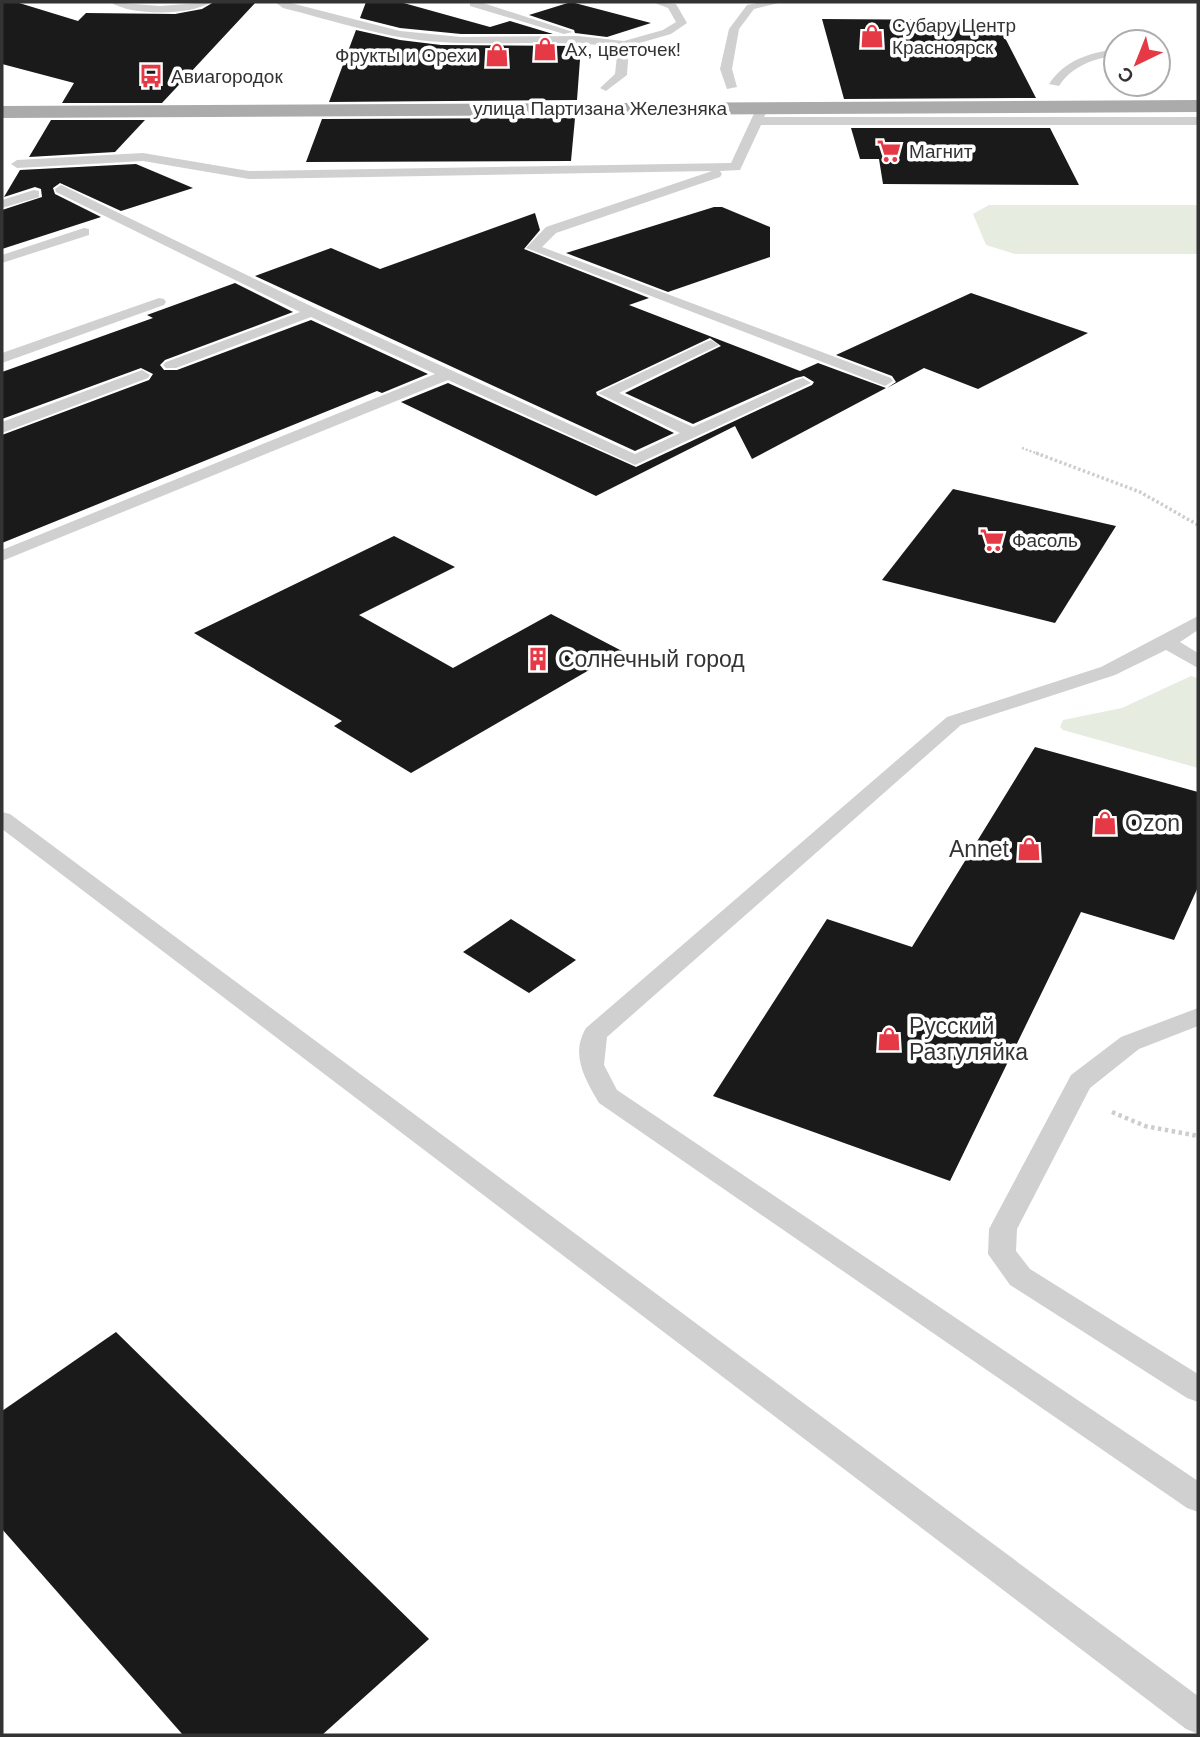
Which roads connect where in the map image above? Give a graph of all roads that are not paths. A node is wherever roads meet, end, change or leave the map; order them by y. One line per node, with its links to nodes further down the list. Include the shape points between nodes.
1 (115, 2): 2 (lane, via 163,11)
2 (206, 2)
3 (280, 2): 7 (lane, via 421,37)
4 (475, 2): 7 (lane)
5 (657, 2): 8 (lane, via 673,6 682,23)
6 (778, 2): 12 (lane, via 751,7 734,29 726,69)
7 (588, 38): 8 (lane)
8 (624, 44): 13 (lane, via 621,75)
9 (1102, 54): 11 (lane, via 1061,71)
10 (1079, 84): 11 (main road)
11 (1048, 85)
12 (731, 87)
13 (599, 88): 14 (main road, улица Партизана Железняка)
14 (634, 88)
15 (1198, 106): 17 (main road, улица Партизана Железняка)
16 (2, 112): 18 (main road, улица Партизана Железняка)
17 (1115, 113): 18 (main road, улица Партизана Железняка); 19 (lane)
18 (759, 114): 21 (lane)
19 (1198, 121)
20 (17, 164): 21 (lane, via 143,157 248,175)
21 (736, 167): 34 (lane, via 551,230 533,248)
22 (61, 189): 28 (lane)
23 (34, 194): 24 (lane)
24 (2, 204)
25 (84, 233): 26 (lane)
26 (2, 259)
27 (159, 302): 30 (lane)
28 (312, 312): 31 (lane); 32 (lane)
29 (711, 345): 37 (lane, via 606,393)
30 (2, 358)
31 (171, 365)
32 (448, 374): 37 (lane, via 635,460); 38 (lane)
33 (142, 375): 36 (lane)
34 (886, 381)
35 (803, 383): 37 (lane)
36 (2, 428)
37 (692, 433)
38 (2, 556)
39 (1198, 622): 40 (lane)
40 (1167, 642): 41 (lane); 45 (lane, via 1108,671 954,721 595,1034 591,1065 608,1096)
41 (1198, 662)
42 (2, 819): 46 (lane)
43 (1198, 1017): 44 (lane, via 1130,1043 1080,1082 1003,1229 1002,1254 1020,1277)
44 (1198, 1389)
45 (1198, 1498)
46 (1198, 1717)

